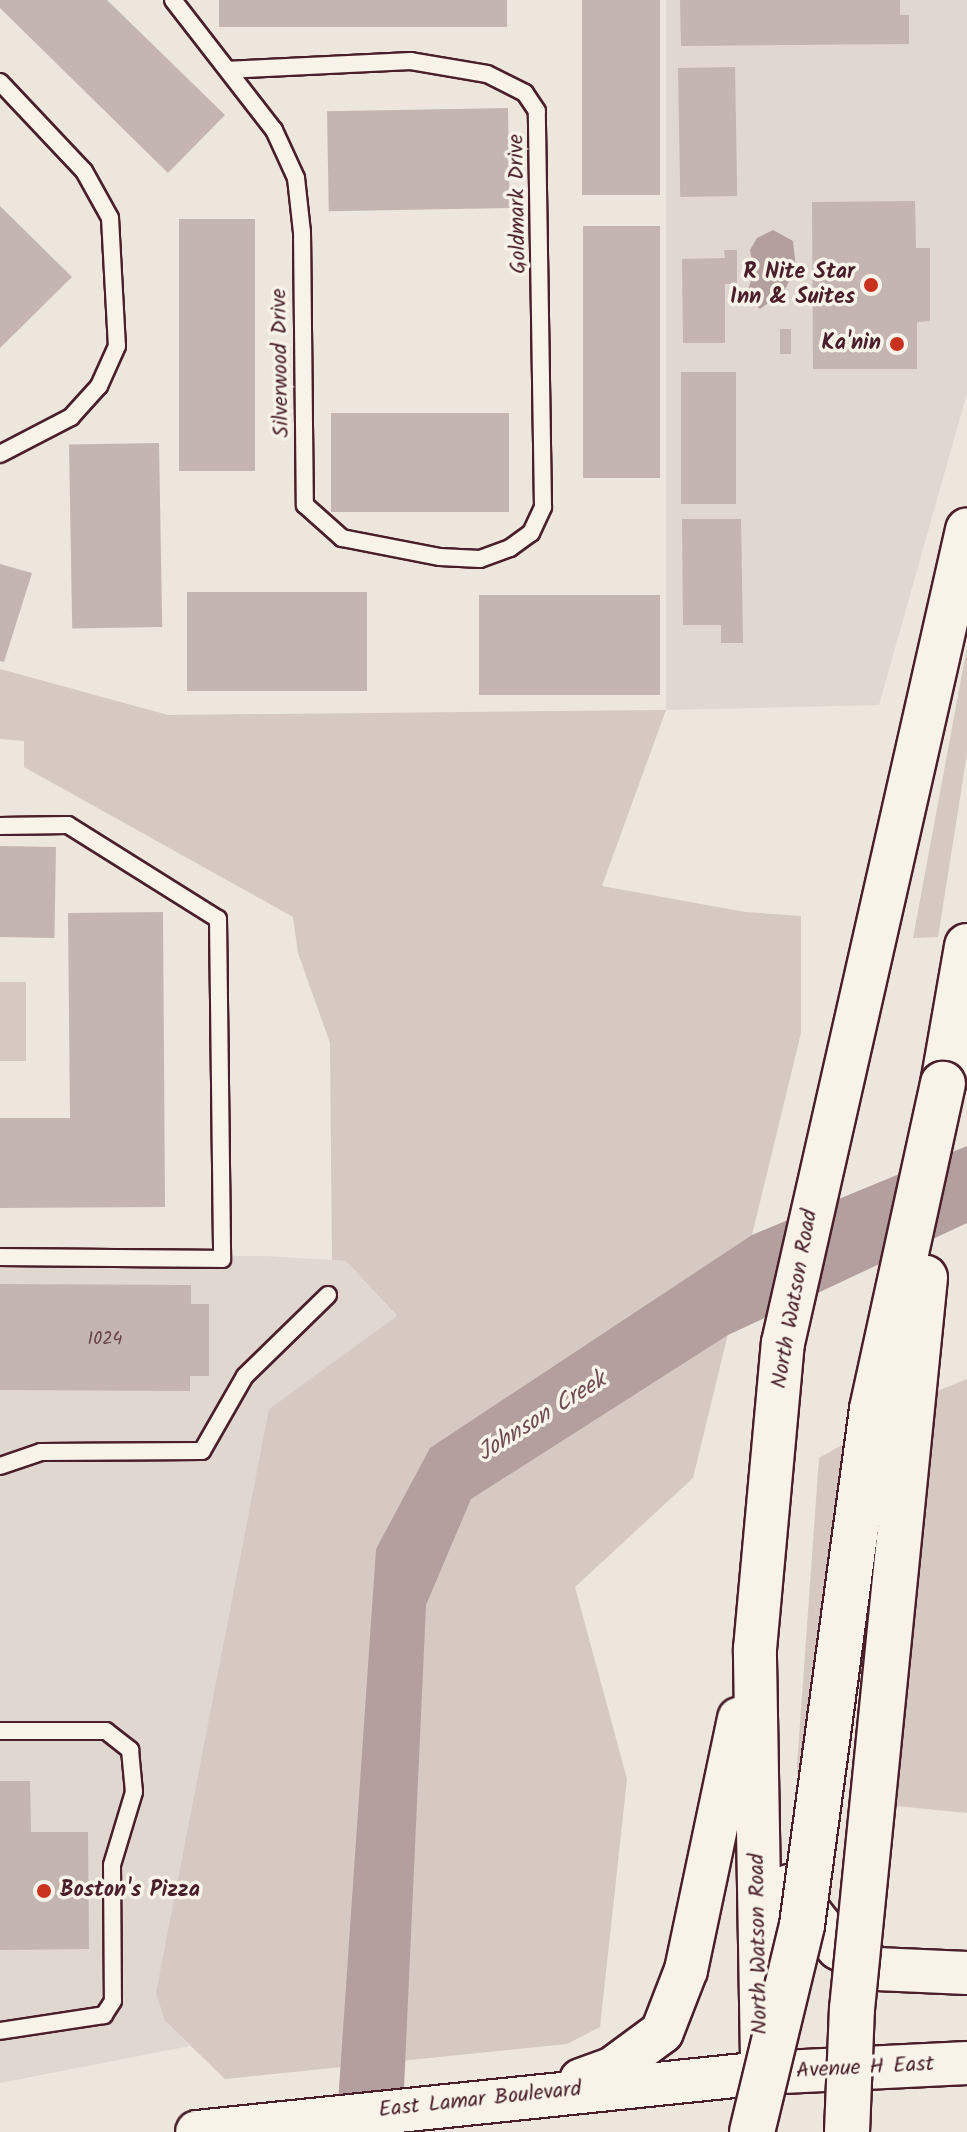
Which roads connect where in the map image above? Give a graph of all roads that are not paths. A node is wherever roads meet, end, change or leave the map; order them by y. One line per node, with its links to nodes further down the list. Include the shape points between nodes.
1 (173, 0): 2 (lane, Silverwood Drive)
2 (230, 70): 5 (lane, Silverwood Drive, via 274,130 296,178 302,232 305,505 342,538 440,557 480,559 510,548 531,533); 5 (lane, Goldmark Drive, via 411,61 487,74 525,93 537,111 541,145 543,507)
3 (0, 82): 4 (lane, via 84,171 110,218 117,346 99,386 71,417)
4 (0, 454)
5 (536, 522)
6 (967, 530): 13 (main road, North Watson Road, via 783,1343)
7 (0, 826): 10 (lane, via 68,825 218,919 222,1259)
8 (967, 946): 9 (highway)
9 (943, 1084): 19 (highway, bridge, via 872,1409 802,1925); 24 (highway, bridge, via 852,2009)
10 (0, 1257)
11 (328, 1295): 12 (lane, via 245,1376 202,1451 41,1452)
12 (0, 1466)
13 (755, 1649): 15 (main road, North Watson Road); 20 (main road, via 686,1970 662,2032 612,2069)
14 (0, 1731): 17 (lane, via 106,1731 130,1750 134,1792 112,1865 113,2001 104,2015)
15 (756, 1807): 16 (main road, via 792,1894 838,1948 877,1969); 19 (main road, North Watson Road)
16 (967, 1973)
17 (0, 2031)
18 (967, 2063): 19 (main road, Avenue H East)
19 (763, 2080): 20 (main road, East Lamar Boulevard); 22 (highway, bridge); 23 (main road, North Watson Road)
20 (542, 2093): 21 (main road, East Lamar Boulevard)
21 (197, 2132)
22 (752, 2132)
23 (765, 2132)
24 (847, 2132)

